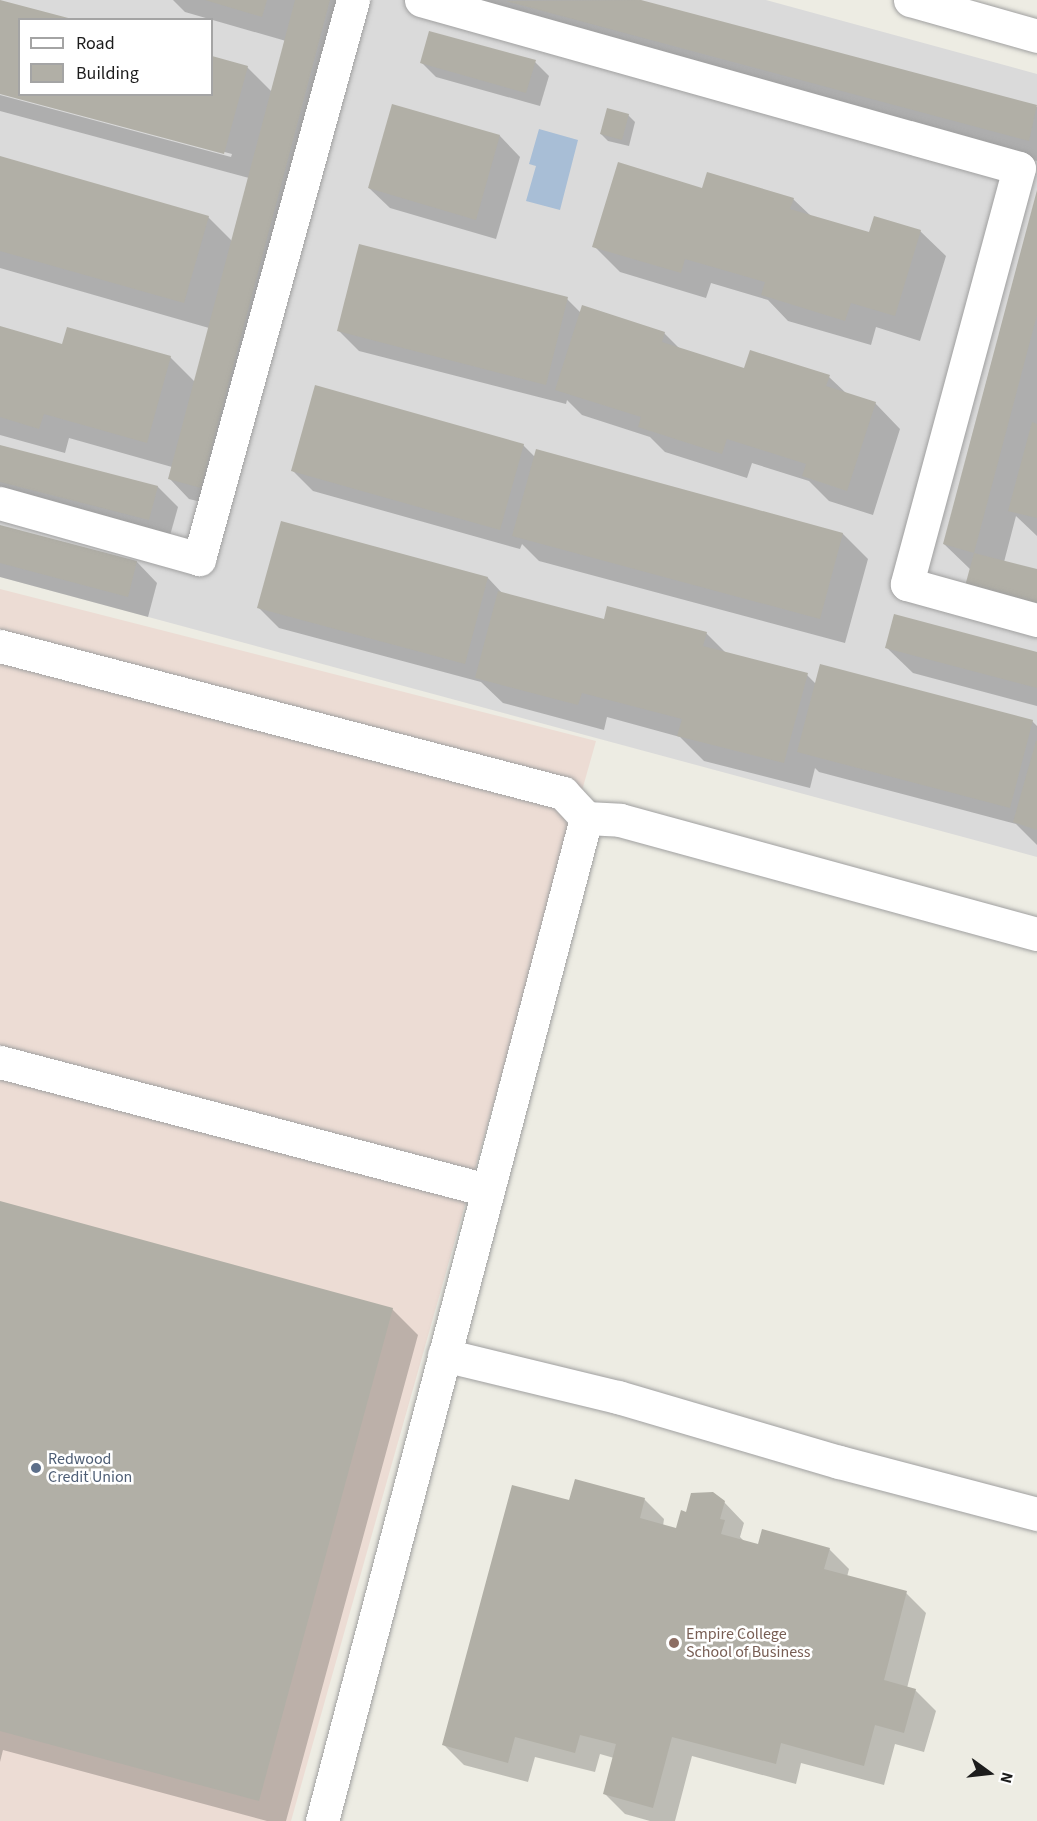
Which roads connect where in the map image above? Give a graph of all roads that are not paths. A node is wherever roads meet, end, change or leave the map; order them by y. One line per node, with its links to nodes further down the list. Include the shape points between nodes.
1 (352, 0): 5 (street, via 199,559)
2 (421, 0): 6 (street, via 1019,168 907,584)
3 (910, 0): 4 (street)
4 (1037, 36)
5 (0, 503)
6 (1037, 620)
7 (0, 646): 8 (street, via 563,794)
8 (585, 818): 9 (street, via 620,820); 11 (street)
9 (1037, 934)
10 (0, 1062): 11 (street)
11 (487, 1190): 12 (street)
12 (444, 1355): 13 (street, via 618,1397 839,1462); 14 (street)
13 (1037, 1514)
14 (322, 1821)

